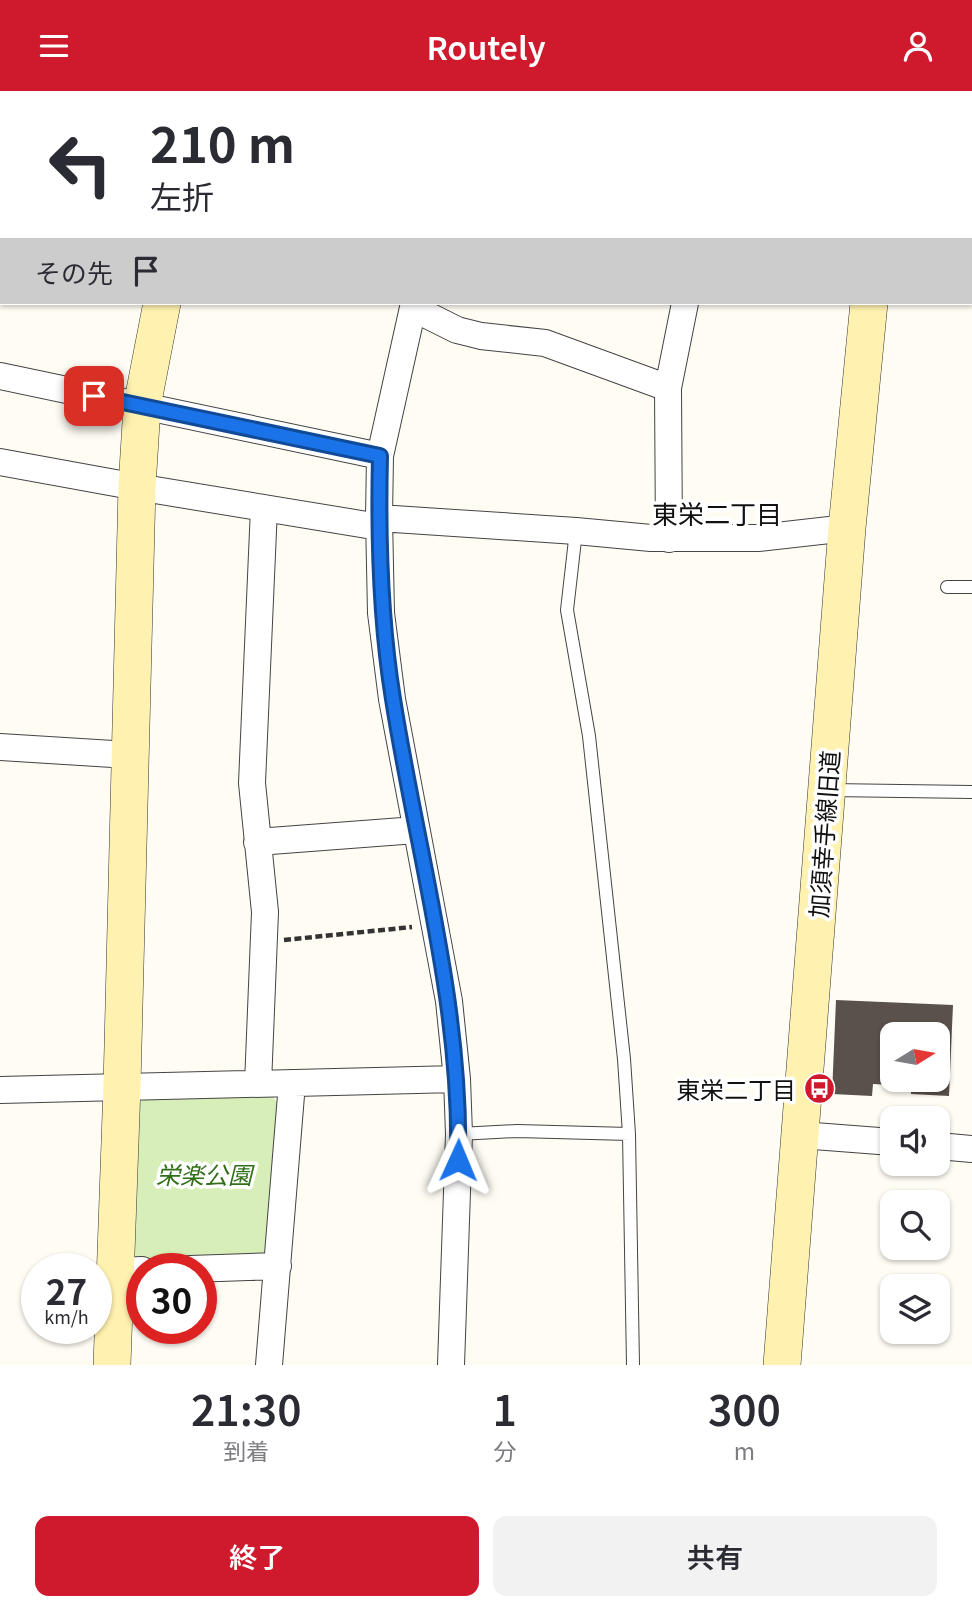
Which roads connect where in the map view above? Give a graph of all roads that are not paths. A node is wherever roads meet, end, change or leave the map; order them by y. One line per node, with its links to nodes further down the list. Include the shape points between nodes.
1 (162, 305): 7 (street)
2 (413, 305): 6 (street, via 457,330 545,342); 8 (street)
3 (685, 305): 6 (street)
4 (869, 305): 13 (street, 加須幸手線旧道)
5 (0, 376): 7 (street)
6 (667, 388): 15 (street)
7 (142, 406): 8 (street); 10 (street)
8 (380, 456): 12 (street)
9 (0, 462): 10 (street)
10 (137, 487): 11 (street); 19 (street)
11 (264, 508): 12 (street); 23 (street, via 252,783)
12 (379, 523): 14 (street); 22 (street, via 382,613)
13 (847, 528): 15 (street, via 758,538); 20 (street, 加須幸手線旧道)
14 (576, 531): 15 (street); 30 (lane, via 567,610 595,784)
15 (669, 539)
16 (947, 587): 17 (lane)
17 (972, 587)
18 (0, 747): 19 (street)
19 (129, 755): 27 (street)
20 (826, 790): 21 (lane); 31 (street, 加須幸手線旧道)
21 (972, 792)
22 (416, 830): 23 (street); 24 (street, via 449,1001)
23 (257, 842): 26 (street, via 265,912)
24 (457, 1079): 25 (street); 29 (street)
25 (292, 1083): 26 (street); 36 (street)
26 (258, 1084): 27 (street)
27 (122, 1086): 28 (street); 35 (street)
28 (0, 1090)
29 (459, 1134): 30 (lane); 41 (street)
30 (629, 1134): 42 (lane)
31 (801, 1135): 32 (street); 43 (street, 加須幸手線旧道)
32 (880, 1141)
33 (950, 1147): 34 (street)
34 (972, 1149)
35 (127, 1253)
36 (278, 1266): 37 (street); 40 (street)
37 (217, 1268)
38 (126, 1283): 39 (street)
39 (112, 1365)
40 (269, 1365)
41 (451, 1365)
42 (633, 1365)
43 (782, 1365)

